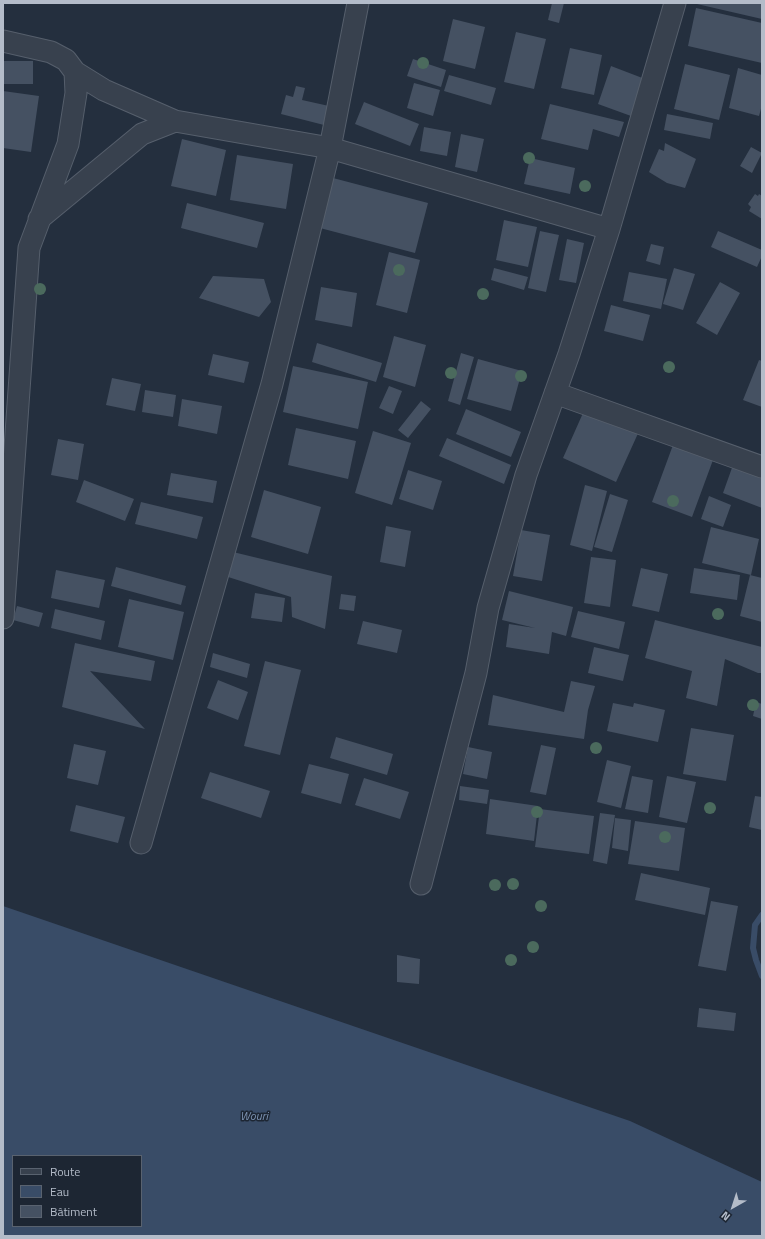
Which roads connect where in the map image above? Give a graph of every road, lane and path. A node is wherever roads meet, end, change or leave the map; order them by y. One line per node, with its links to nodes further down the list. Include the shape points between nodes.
1 (358, 3): 6 (street)
2 (675, 3): 8 (street)
3 (3, 41): 4 (street, via 51,52 66,60)
4 (75, 72): 5 (street, via 104,90); 7 (street, via 76,93 68,144)
5 (175, 120): 6 (street); 7 (street, via 142,134)
6 (330, 148): 8 (street); 12 (street, via 272,384)
7 (38, 220): 11 (street, via 29,248)
8 (609, 229): 9 (street)
9 (555, 393): 10 (street); 13 (street, via 526,475 488,608 476,673)
10 (762, 467)
11 (3, 618)
12 (141, 843)
13 (421, 884)

